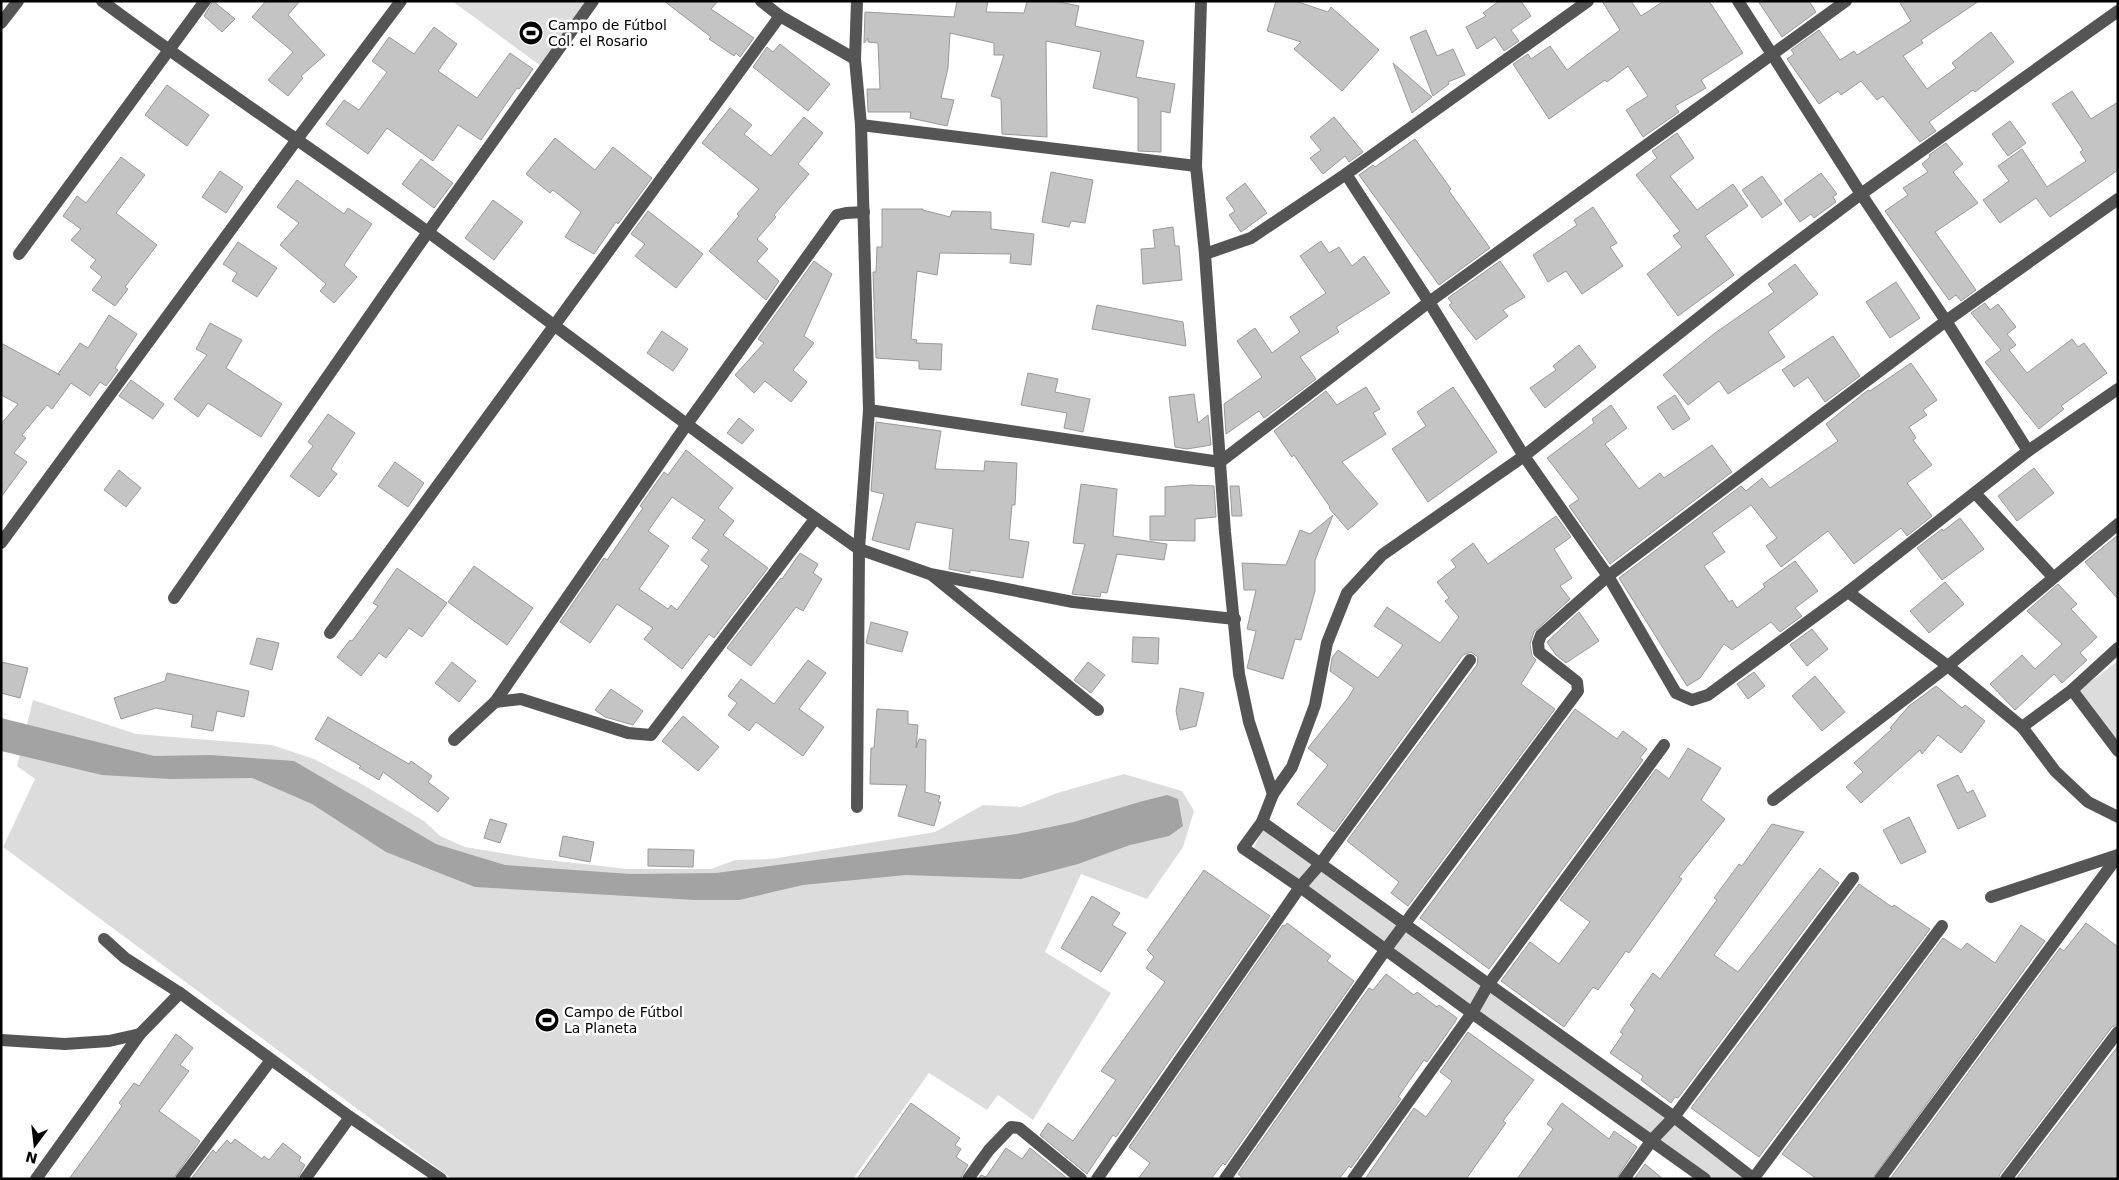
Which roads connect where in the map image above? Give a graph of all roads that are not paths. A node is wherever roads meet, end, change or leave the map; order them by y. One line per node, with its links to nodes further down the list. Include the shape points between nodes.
1 (18, 1): 14 (street)
2 (102, 1): 15 (street)
3 (205, 1): 15 (street)
4 (401, 1): 19 (street)
5 (593, 1): 25 (street)
6 (761, 1): 13 (street)
7 (857, 1): 17 (street)
8 (1201, 1): 20 (street)
9 (1588, 1): 21 (street)
10 (1738, 1): 16 (street)
11 (1846, 1): 16 (street)
12 (2118, 11): 22 (street)
13 (780, 16): 17 (street); 30 (street)
14 (1, 23)
15 (170, 52): 19 (street); 26 (street)
16 (1771, 55): 22 (street); 28 (street)
17 (855, 59): 18 (street)
18 (861, 125): 20 (street); 24 (street)
19 (298, 138): 25 (street); 40 (street)
20 (1196, 166): 27 (street)
21 (1346, 174): 27 (street, via 1251,238); 28 (street)
22 (1861, 194): 29 (street); 35 (street)
23 (2118, 199): 29 (street)
24 (864, 212): 32 (street); 33 (street, via 837,215)
25 (428, 232): 30 (street); 46 (street)
26 (19, 254)
27 (1206, 254): 36 (street)
28 (1429, 302): 35 (street); 36 (street)
29 (1946, 321): 34 (street); 43 (street)
30 (554, 325): 33 (street); 48 (street)
31 (2118, 389): 34 (street)
32 (870, 410): 36 (street); 41 (street)
33 (687, 424): 38 (street); 53 (street)
34 (2028, 451): 37 (street)
35 (1524, 456): 43 (street); 59 (street, via 1382,555 1347,593 1326,643 1315,704 1292,767)
36 (1220, 462): 47 (street)
37 (1975, 493): 44 (street); 45 (street)
38 (816, 519): 41 (street); 53 (street, via 650,735 628,733 521,699)
39 (2118, 524): 44 (street)
40 (1, 543)
41 (859, 549): 42 (street); 61 (street)
42 (930, 574): 47 (street, via 1073,602); 54 (street)
43 (1608, 576): 45 (street, via 1676,694 1692,700 1708,695); 69 (street, via 1541,634 1538,643 1539,652 1577,682 1578,691)
44 (2053, 577): 51 (street)
45 (1848, 592): 51 (street)
46 (174, 598)
47 (1235, 619): 59 (street, via 1249,722)
48 (330, 633)
49 (2118, 648): 52 (street)
50 (1470, 660): 65 (street)
51 (1948, 666): 55 (street); 60 (street)
52 (2072, 690): 55 (street); 58 (street)
53 (495, 702): 56 (street)
54 (1098, 710)
55 (2022, 727): 62 (street, via 2061,778 2088,802)
56 (454, 740)
57 (1664, 745): 73 (street)
58 (2118, 751)
59 (1273, 794): 63 (street)
60 (1773, 800)
61 (857, 807)
62 (2118, 817)
63 (1262, 822): 65 (street); 67 (street, via 1243,848)
64 (2118, 856): 68 (street); 95 (street)
65 (1320, 864): 67 (street); 69 (street)
66 (1853, 878): 81 (street)
67 (1300, 887): 72 (street); 90 (street)
68 (1991, 897)
69 (1405, 925): 72 (street); 73 (street)
70 (1942, 926): 84 (street)
71 (104, 939): 74 (street, via 124,958)
72 (1386, 950): 75 (street); 91 (street)
73 (1488, 985): 75 (street); 81 (street)
74 (180, 993): 77 (street); 79 (street)
75 (1472, 1013): 82 (street); 92 (street)
76 (2118, 1032): 96 (street)
77 (140, 1034): 78 (street, via 109,1041 65,1044); 85 (street)
78 (1, 1040)
79 (271, 1060): 80 (street); 86 (street)
80 (350, 1117): 83 (street); 87 (street)
81 (1674, 1118): 82 (street); 84 (street)
82 (1652, 1140): 93 (street); 94 (street)
83 (436, 1177)
84 (1753, 1178)
85 (36, 1179)
86 (181, 1179)
87 (305, 1179)
88 (968, 1179): 89 (street, via 989,1150 1012,1128 1019,1128)
89 (1081, 1179)
90 (1097, 1179)
91 (1225, 1179)
92 (1353, 1179)
93 (1624, 1179)
94 (1705, 1179)
95 (1880, 1179)
96 (2006, 1179)

